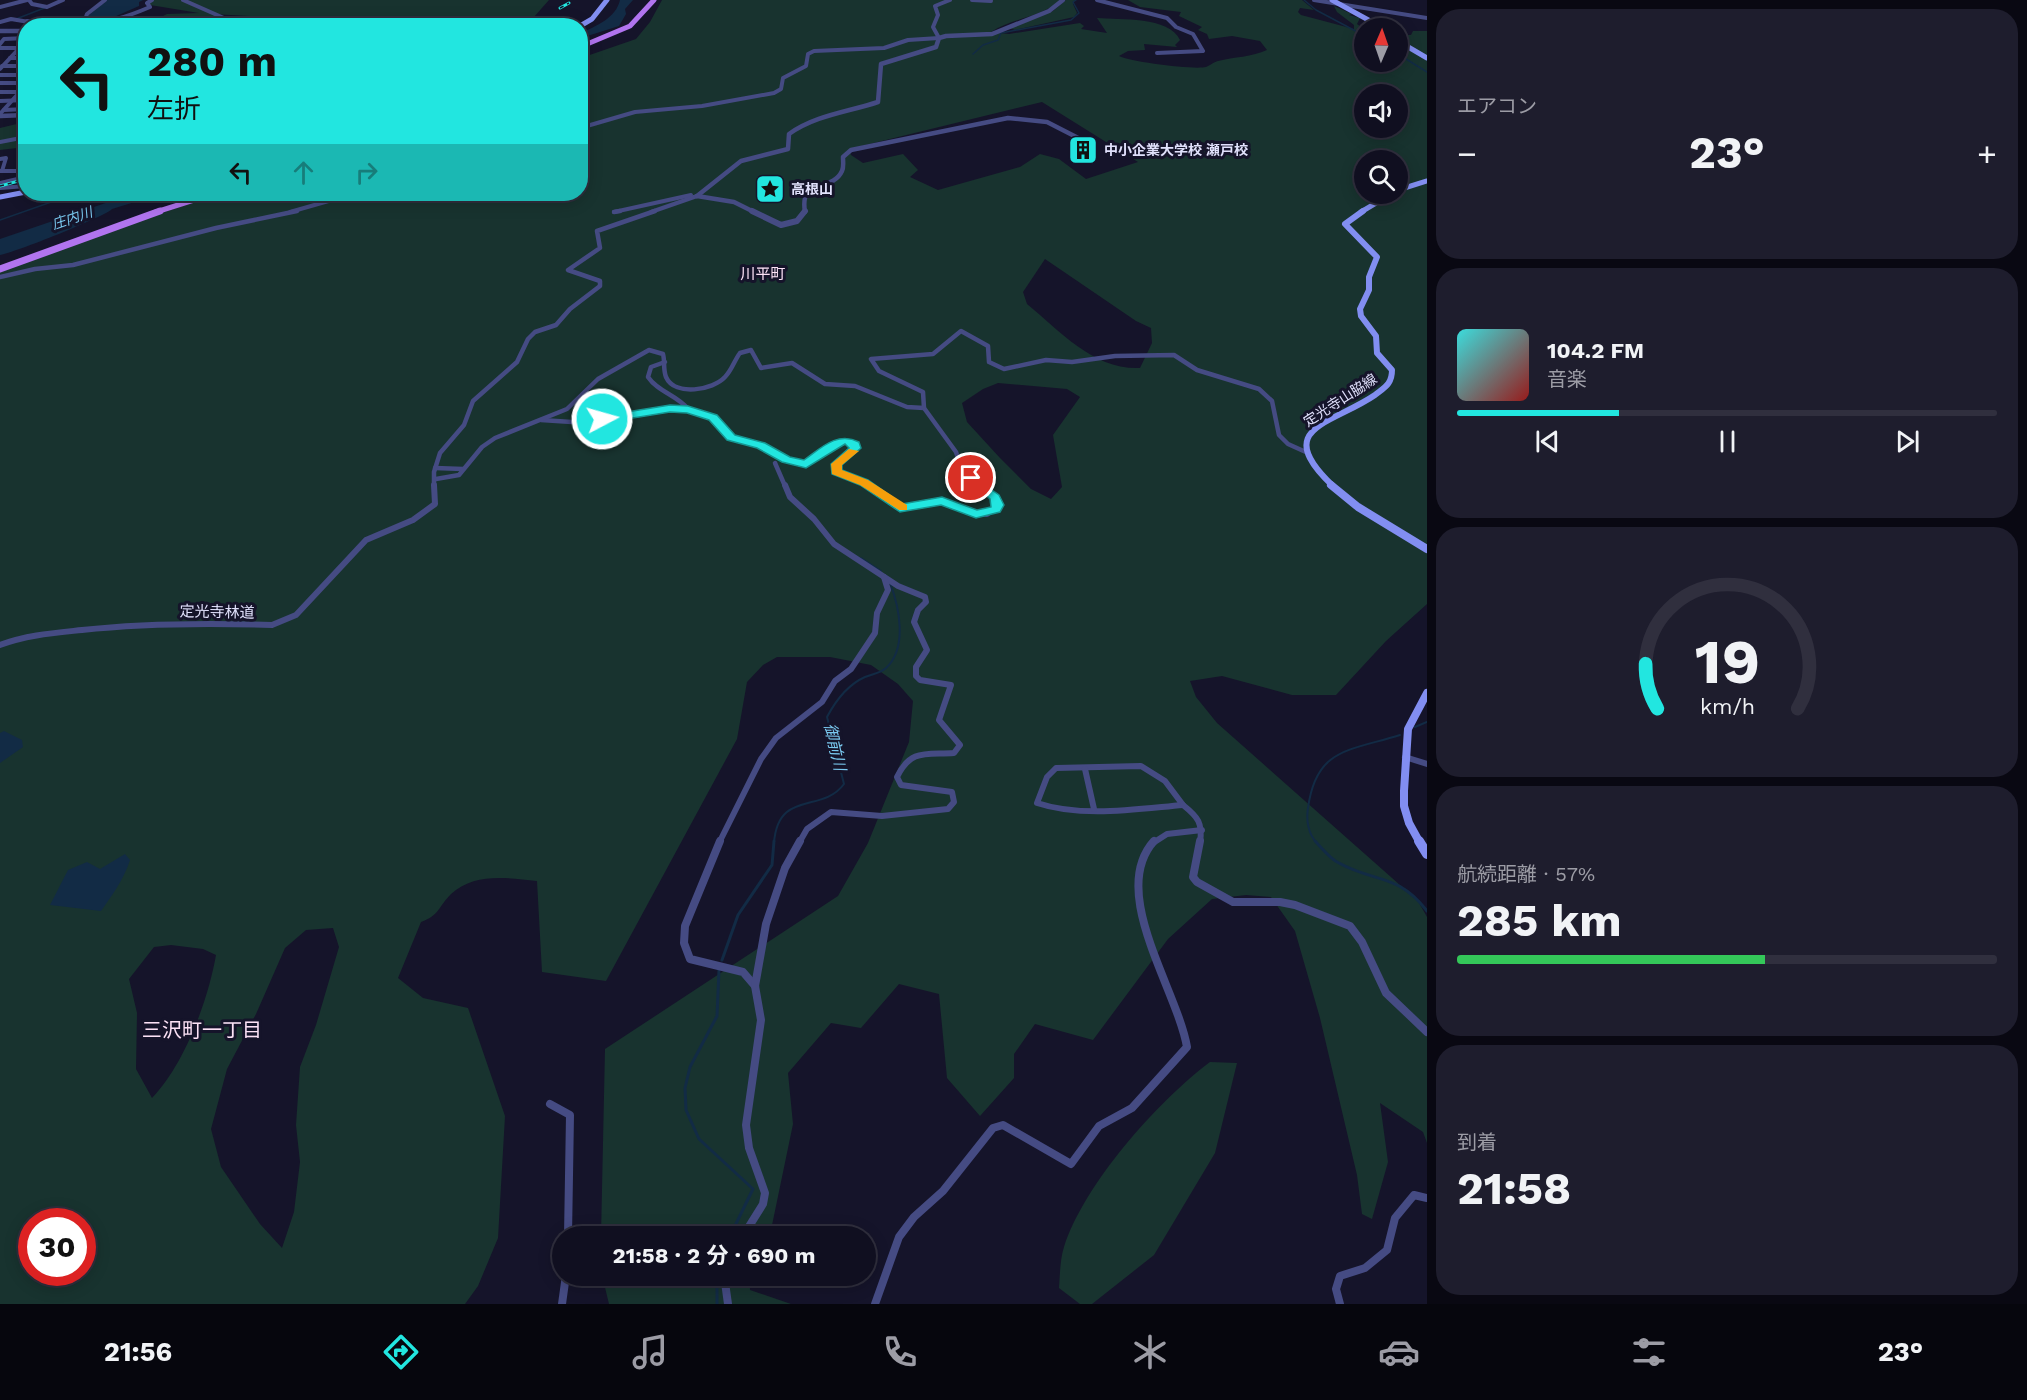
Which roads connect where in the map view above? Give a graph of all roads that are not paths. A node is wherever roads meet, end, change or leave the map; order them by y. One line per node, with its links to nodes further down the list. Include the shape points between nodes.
1 (63, 0): 12 (street, via 47,7)
2 (105, 0): 19 (street)
3 (152, 0): 18 (street, via 147,3 150,7)
4 (183, 0): 23 (street)
5 (607, 0): 27 (main road)
6 (654, 0): 33 (main road, via 630,26)
7 (950, 0): 31 (street, via 935,6 938,15 933,27)
8 (972, 0): 13 (street)
9 (1063, 0): 31 (street, via 1049,11 992,34)
10 (1098, 0): 37 (street, via 1167,18 1193,34 1203,51)
11 (1314, 0): 15 (street)
12 (29, 1): 14 (street, via 15,6)
13 (992, 1)
14 (10, 2): 16 (street)
15 (1335, 2): 24 (main road); 25 (street)
16 (0, 7)
17 (142, 7): 20 (street)
18 (130, 15): 21 (street); 22 (street)
19 (85, 18)
20 (114, 18)
21 (117, 18)
22 (122, 18)
23 (224, 18)
24 (1364, 18)
25 (1427, 18)
26 (18, 20): 28 (street)
27 (588, 21)
28 (0, 22)
29 (0, 31): 30 (street)
30 (18, 31)
31 (939, 38): 57 (street, via 908,40 884,48 814,51 808,54 806,66 783,78 781,89 774,93 702,106 636,112); 71 (street, via 936,47 881,64 878,102 834,112 796,128 789,134 788,149 741,161)
32 (18, 39): 34 (street, via 4,39)
33 (588, 44)
34 (0, 46): 36 (street)
35 (1408, 46): 40 (main road)
36 (18, 48): 38 (street)
37 (1157, 52)
38 (10, 58): 39 (street); 42 (street)
39 (18, 58)
40 (1427, 58)
41 (18, 66): 42 (street)
42 (1, 67)
43 (0, 75): 44 (street)
44 (18, 75)
45 (0, 83): 46 (street)
46 (18, 84)
47 (0, 92): 48 (street)
48 (18, 92)
49 (18, 94): 51 (street)
50 (0, 101): 51 (street)
51 (12, 101): 52 (street); 54 (street)
52 (18, 101)
53 (18, 109): 54 (street)
54 (2, 110): 55 (street)
55 (0, 115): 56 (street)
56 (18, 115)
57 (588, 126)
58 (18, 139): 59 (street)
59 (0, 142)
60 (1088, 143): 71 (street, via 1047,122 1008,118 851,150 844,155 839,177 807,192 805,213 786,225 770,223 738,204)
61 (0, 159): 62 (street, via 6,158)
62 (1, 171): 63 (street)
63 (18, 171)
64 (18, 179): 66 (street)
65 (1427, 181): 68 (main road)
66 (0, 183)
67 (17, 187): 69 (street); 72 (street)
68 (1408, 187)
69 (0, 188)
70 (18, 194): 72 (main road)
71 (697, 196): 76 (street); 85 (street, via 597,231 600,248 568,270 600,281 600,286 556,325 535,332 528,339 517,362 473,401 464,425 445,445)
72 (1, 197)
73 (191, 201): 77 (main road)
74 (333, 201): 78 (street, via 73,265 34,268)
75 (1374, 204): 83 (main road, 定光寺山脇線, via 1346,224 1377,257 1360,309 1376,336 1377,353 1392,370 1392,379 1357,407 1312,430 1306,437)
76 (614, 212)
77 (0, 269)
78 (0, 277)
79 (665, 362): 80 (street, via 668,381 684,389 696,389 723,379 740,353 751,350 761,368 792,363 825,384 855,386 907,407); 81 (street, via 651,367 648,377); 82 (street, via 661,352 644,351 598,380 567,409)
80 (924, 408): 81 (street, via 966,474 995,497 996,509 976,514 942,501 900,508 864,483 836,472 837,464 855,444 841,440 806,464 731,438 713,417); 83 (street, via 923,392 918,387 879,370 871,359 933,354 948,346 961,331 988,346 989,362 1004,369 1046,360 1072,362 1115,356 1174,355 1197,370 1268,394 1277,410 1280,436)
81 (688, 409): 82 (street, via 670,408 587,423)
82 (541, 420): 86 (street, via 495,438)
83 (1308, 453): 88 (main road, via 1347,502)
84 (775, 464): 89 (street, via 790,497 826,535)
85 (435, 468): 86 (street); 87 (street)
86 (463, 469): 87 (street, via 459,475)
87 (436, 479): 90 (street, 定光寺林道, via 435,504 414,520 366,540 296,615 282,622 122,626 21,637)
88 (1427, 549)
89 (884, 577): 99 (street, via 888,590 870,642 822,702 785,728 768,747 717,847 685,926 684,944 690,959 743,972); 99 (street, via 926,600 915,615 915,630 927,651 916,667 916,676 951,685 939,724 960,745 954,753 906,759 898,783 952,792 954,802 944,811 882,816 831,812 807,829 785,868 771,907)
90 (0, 645)
91 (1427, 693): 92 (main road, via 1410,724)
92 (1406, 757): 93 (street); 98 (main road, via 1404,806 1408,823)
93 (1427, 764)
94 (1085, 769): 95 (street, via 1141,766 1165,781); 96 (street); 96 (street, via 1056,768 1047,777 1037,803 1044,807)
95 (1183, 805): 96 (street); 97 (street, via 1199,818)
96 (1094, 809)
97 (1202, 830): 100 (street, via 1193,877 1197,882 1233,902 1280,902 1350,926 1386,993); 109 (street, via 1158,837 1149,845 1137,881 1145,931 1181,1018 1187,1047 1132,1108 1100,1126 1071,1164 1004,1125 993,1128 943,1191 898,1237)
98 (1427, 854)
99 (754, 986): 104 (street, via 761,1020 746,1125 749,1148 765,1193)
100 (1427, 1032)
101 (550, 1104): 103 (street, via 570,1115)
102 (1427, 1198): 110 (street, via 1414,1195 1395,1218 1388,1250 1365,1268 1340,1276 1336,1289)
103 (568, 1226)
104 (749, 1226)
105 (564, 1286): 107 (street)
106 (725, 1286): 108 (street)
107 (562, 1304)
108 (728, 1304)
109 (875, 1304)
110 (1340, 1304)

